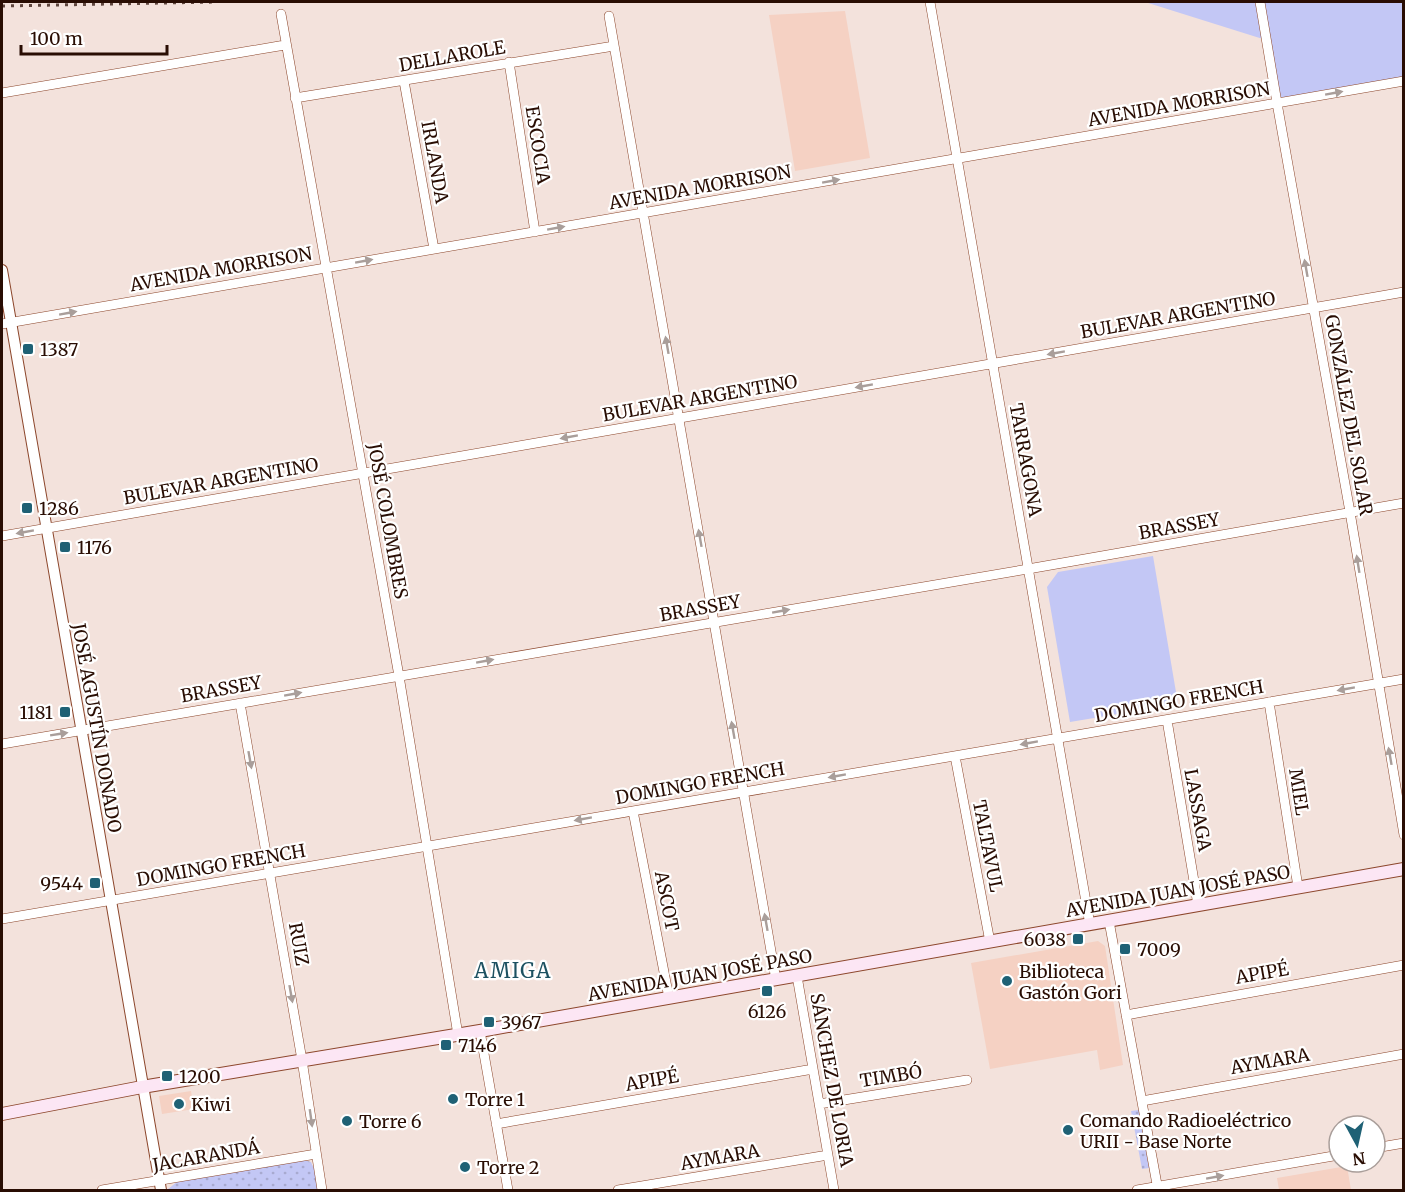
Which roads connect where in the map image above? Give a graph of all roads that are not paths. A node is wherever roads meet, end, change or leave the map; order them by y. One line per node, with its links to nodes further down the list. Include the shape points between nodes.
1 (930, 2): 13 (street, TARRAGONA)
2 (1260, 2): 12 (street, GONZÁLEZ DEL SOLAR)
3 (281, 14): 5 (street, JOSÉ COLOMBRES)
4 (609, 16): 6 (street)
5 (285, 45): 10 (street); 11 (street, JOSÉ COLOMBRES)
6 (614, 46): 7 (street, DELLAROLE); 14 (street)
7 (508, 62): 8 (street, DELLAROLE); 15 (street, ESCOCIA)
8 (404, 81): 11 (street, DELLAROLE); 16 (street, IRLANDA)
9 (1404, 81): 12 (street, AVENIDA MORRISON, one-way to 9)
10 (2, 93)
11 (295, 98): 17 (street, JOSÉ COLOMBRES)
12 (1277, 103): 13 (street, AVENIDA MORRISON); 20 (street, GONZÁLEZ DEL SOLAR, one-way to 12)
13 (957, 159): 14 (street, AVENIDA MORRISON, one-way to 13); 22 (street, TARRAGONA)
14 (644, 213): 15 (street, AVENIDA MORRISON, one-way to 14); 23 (street, one-way to 14)
15 (535, 232): 16 (street, AVENIDA MORRISON)
16 (434, 249): 17 (street, AVENIDA MORRISON, one-way to 16)
17 (326, 268): 21 (street, AVENIDA MORRISON, one-way to 17); 24 (street, JOSÉ COLOMBRES)
18 (2, 270): 21 (street, JOSÉ AGUSTÍN DONADO)
19 (1404, 292): 20 (street, BULEVAR ARGENTINO)
20 (1314, 308): 22 (street, BULEVAR ARGENTINO, one-way to 22); 26 (street, GONZÁLEZ DEL SOLAR)
21 (6, 323): 27 (street, JOSÉ AGUSTÍN DONADO)
22 (993, 364): 23 (street, BULEVAR ARGENTINO, one-way to 23); 29 (street, TARRAGONA)
23 (679, 418): 24 (street, BULEVAR ARGENTINO, one-way to 24); 30 (street, one-way to 23)
24 (363, 473): 27 (street, BULEVAR ARGENTINO); 31 (street, JOSÉ COLOMBRES)
25 (1404, 503): 26 (street, BRASSEY)
26 (1350, 512): 29 (street, BRASSEY); 33 (street, GONZÁLEZ DEL SOLAR, one-way to 26)
27 (46, 528): 28 (street, BULEVAR ARGENTINO, one-way to 28); 37 (street, JOSÉ AGUSTÍN DONADO)
28 (2, 536)
29 (1028, 569): 30 (street, BRASSEY, one-way to 29); 38 (street, TARRAGONA)
30 (715, 622): 31 (street, BRASSEY, one-way to 30); 41 (street, one-way to 30)
31 (399, 675): 35 (street, BRASSEY, one-way to 31); 44 (street, JOSÉ COLOMBRES)
32 (1404, 679): 33 (street, DOMINGO FRENCH)
33 (1378, 683): 34 (street, DOMINGO FRENCH, one-way to 34); 43 (street, GONZÁLEZ DEL SOLAR, one-way to 33)
34 (1269, 702): 36 (street, DOMINGO FRENCH); 47 (street, MIEL)
35 (240, 703): 37 (street, BRASSEY); 46 (street, RUIZ, one-way to 46)
36 (1167, 720): 38 (street, DOMINGO FRENCH); 49 (street, LASSAGA)
37 (81, 731): 39 (street, BRASSEY, one-way to 37); 48 (street, JOSÉ AGUSTÍN DONADO)
38 (1058, 738): 40 (street, DOMINGO FRENCH, one-way to 40); 52 (street, TARRAGONA)
39 (2, 744)
40 (955, 756): 41 (street, DOMINGO FRENCH, one-way to 41); 53 (street, TALTAVUL)
41 (743, 792): 42 (street, DOMINGO FRENCH); 56 (street, one-way to 41)
42 (633, 810): 44 (street, DOMINGO FRENCH, one-way to 44); 57 (street, ASCOT)
43 (1404, 835)
44 (428, 846): 46 (street, DOMINGO FRENCH); 60 (street, JOSÉ COLOMBRES)
45 (1404, 869): 47 (main road, AVENIDA JUAN JOSÉ PASO)
46 (270, 873): 48 (street, DOMINGO FRENCH); 62 (street, RUIZ, one-way to 62)
47 (1298, 888): 49 (main road, AVENIDA JUAN JOSÉ PASO)
48 (110, 901): 50 (street, DOMINGO FRENCH); 65 (street, JOSÉ AGUSTÍN DONADO)
49 (1198, 905): 51 (main road, AVENIDA JUAN JOSÉ PASO)
50 (2, 919)
51 (1109, 921): 52 (main road, AVENIDA JUAN JOSÉ PASO); 58 (street)
52 (1090, 925): 53 (main road, AVENIDA JUAN JOSÉ PASO)
53 (990, 942): 55 (main road, AVENIDA JUAN JOSÉ PASO)
54 (1404, 965): 58 (street, APIPÉ)
55 (797, 976): 56 (main road, AVENIDA JUAN JOSÉ PASO); 63 (street, SÁNCHEZ DE LORIA)
56 (776, 980): 57 (main road, AVENIDA JUAN JOSÉ PASO)
57 (669, 998): 59 (main road, AVENIDA JUAN JOSÉ PASO)
58 (1126, 1015): 66 (street)
59 (480, 1031): 60 (main road, AVENIDA JUAN JOSÉ PASO); 69 (street)
60 (459, 1035): 62 (main road, AVENIDA JUAN JOSÉ PASO)
61 (1404, 1054): 66 (street, AYMARA)
62 (302, 1060): 65 (main road, AVENIDA JUAN JOSÉ PASO); 72 (street, RUIZ, one-way to 72)
63 (813, 1069): 67 (street, SÁNCHEZ DE LORIA); 69 (street, APIPÉ)
64 (967, 1080): 67 (street, TIMBÓ)
65 (142, 1087): 68 (main road, AVENIDA JUAN JOSÉ PASO); 75 (street, JOSÉ AGUSTÍN DONADO)
66 (1142, 1101): 76 (street)
67 (819, 1104): 73 (street, SÁNCHEZ DE LORIA)
68 (2, 1114)
69 (496, 1124): 79 (street)
70 (1404, 1143): 71 (street)
71 (1387, 1146)
72 (316, 1154): 75 (street, JACARANDÁ); 78 (street, RUIZ)
73 (828, 1155): 80 (street, AYMARA); 81 (street, SÁNCHEZ DE LORIA)
74 (1327, 1157): 76 (street, one-way to 74)
75 (159, 1185): 77 (street, JACARANDÁ)
76 (1157, 1189): 82 (street)
77 (102, 1191)
78 (322, 1191)
79 (508, 1191)
80 (618, 1191)
81 (834, 1191)
82 (1137, 1191)

